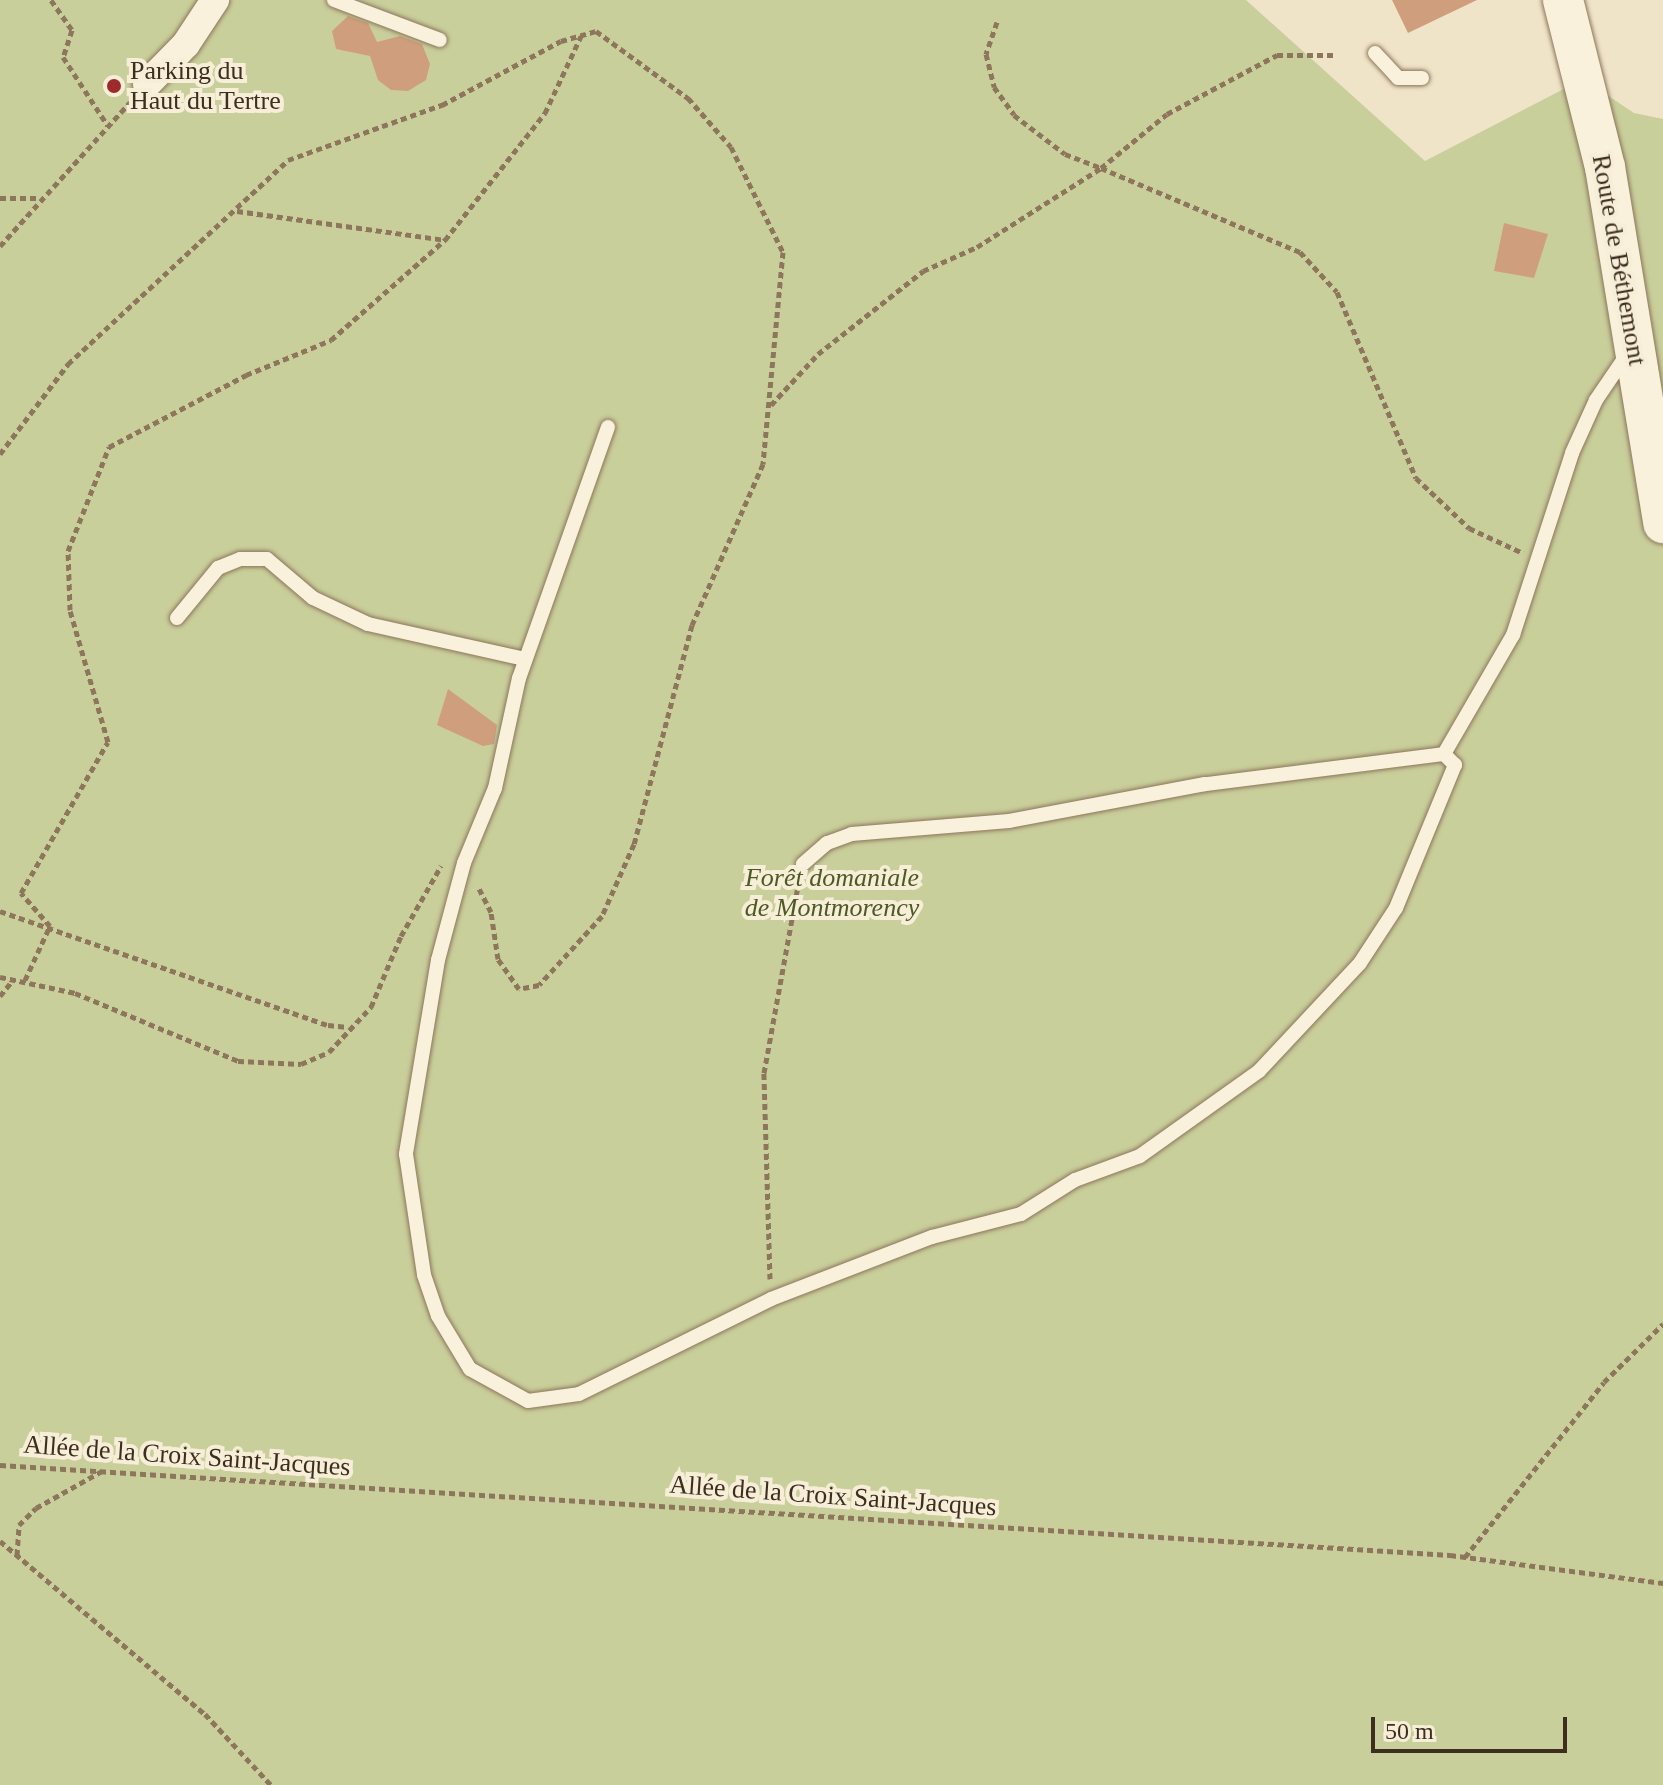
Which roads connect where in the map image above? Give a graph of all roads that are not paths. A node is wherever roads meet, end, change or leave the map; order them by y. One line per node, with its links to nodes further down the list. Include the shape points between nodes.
1 (215, 0): 7 (street, via 186,44)
2 (334, 0): 4 (lane)
3 (1563, 0): 8 (street, Route de Béthemont, via 1605,167)
4 (440, 40)
5 (1375, 53): 6 (lane, via 1398,78)
6 (1422, 78)
7 (147, 84)
8 (1634, 345): 10 (street, Route de Béthemont); 13 (lane, via 1596,400 1513,635)
9 (608, 427): 12 (lane)
10 (1663, 523)
11 (177, 618): 12 (lane, via 218,568 240,559 267,559 313,598 368,624)
12 (525, 659): 13 (lane, via 495,788 464,863 438,960 406,1154 424,1275 438,1316 470,1369 528,1401 579,1394 771,1299 932,1237 1021,1214 1075,1180 1140,1156 1259,1071 1360,963 1396,908 1455,765)
13 (1444, 754): 14 (lane, via 1205,784 1009,821 852,834 827,843)
14 (803, 864)

